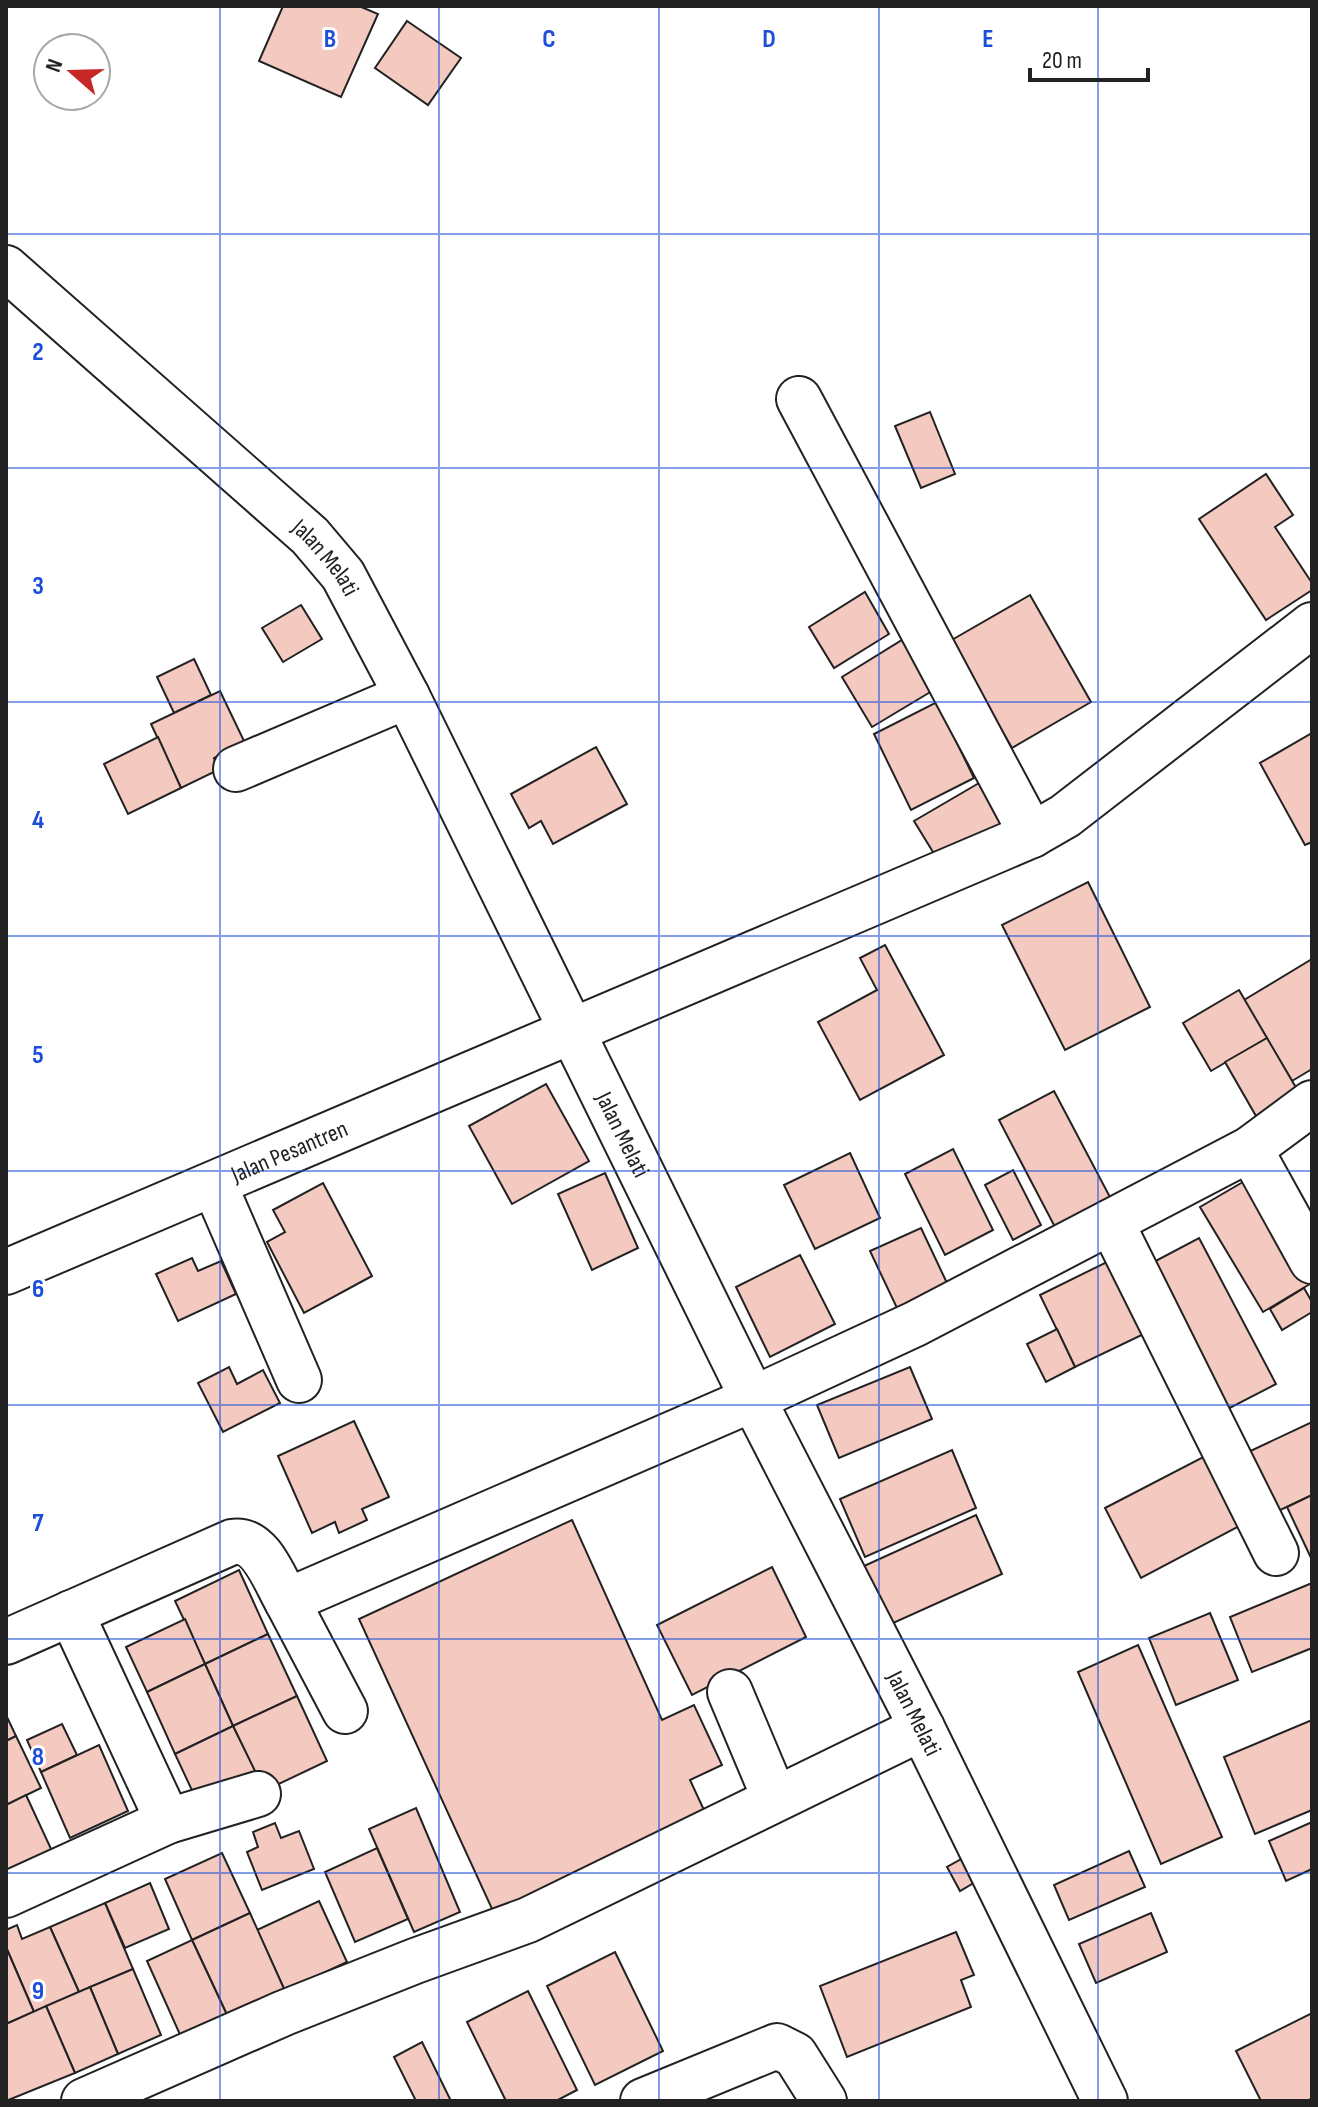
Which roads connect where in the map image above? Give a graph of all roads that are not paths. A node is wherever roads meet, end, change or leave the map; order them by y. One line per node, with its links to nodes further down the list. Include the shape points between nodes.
1 (6, 268): 4 (street, Jalan Melati, via 310,536 343,575)
2 (799, 399): 6 (street)
3 (1312, 625): 6 (street, Jalan Pesantren, via 1065,816)
4 (407, 696): 5 (street); 7 (street, Jalan Melati)
5 (236, 769)
6 (1032, 835): 7 (street, Jalan Pesantren)
7 (572, 1033): 10 (street, Jalan Pesantren); 15 (street, Jalan Melati)
8 (1312, 1103): 9 (street)
9 (1250, 1149): 11 (street); 12 (street)
10 (214, 1184): 13 (street, Jalan Pesantren); 14 (street)
11 (1111, 1222): 15 (street, via 915,1324); 16 (street)
12 (1312, 1261)
13 (6, 1272)
14 (299, 1380)
15 (753, 1399): 17 (street); 22 (street, Jalan Melati)
16 (1276, 1553)
17 (287, 1601): 18 (street, via 254,1546 240,1541); 21 (street)
18 (71, 1613): 19 (street); 25 (street)
19 (6, 1642)
20 (730, 1692): 24 (street)
21 (345, 1711)
22 (922, 1728): 24 (street); 30 (street, Jalan Melati)
23 (258, 1794): 25 (street)
24 (775, 1799): 27 (street, via 528,1920 299,2007)
25 (168, 1821): 26 (street)
26 (6, 1895)
27 (84, 2101)
28 (643, 2101): 29 (street, via 777,2046 795,2055)
29 (824, 2101)
30 (1105, 2101)

